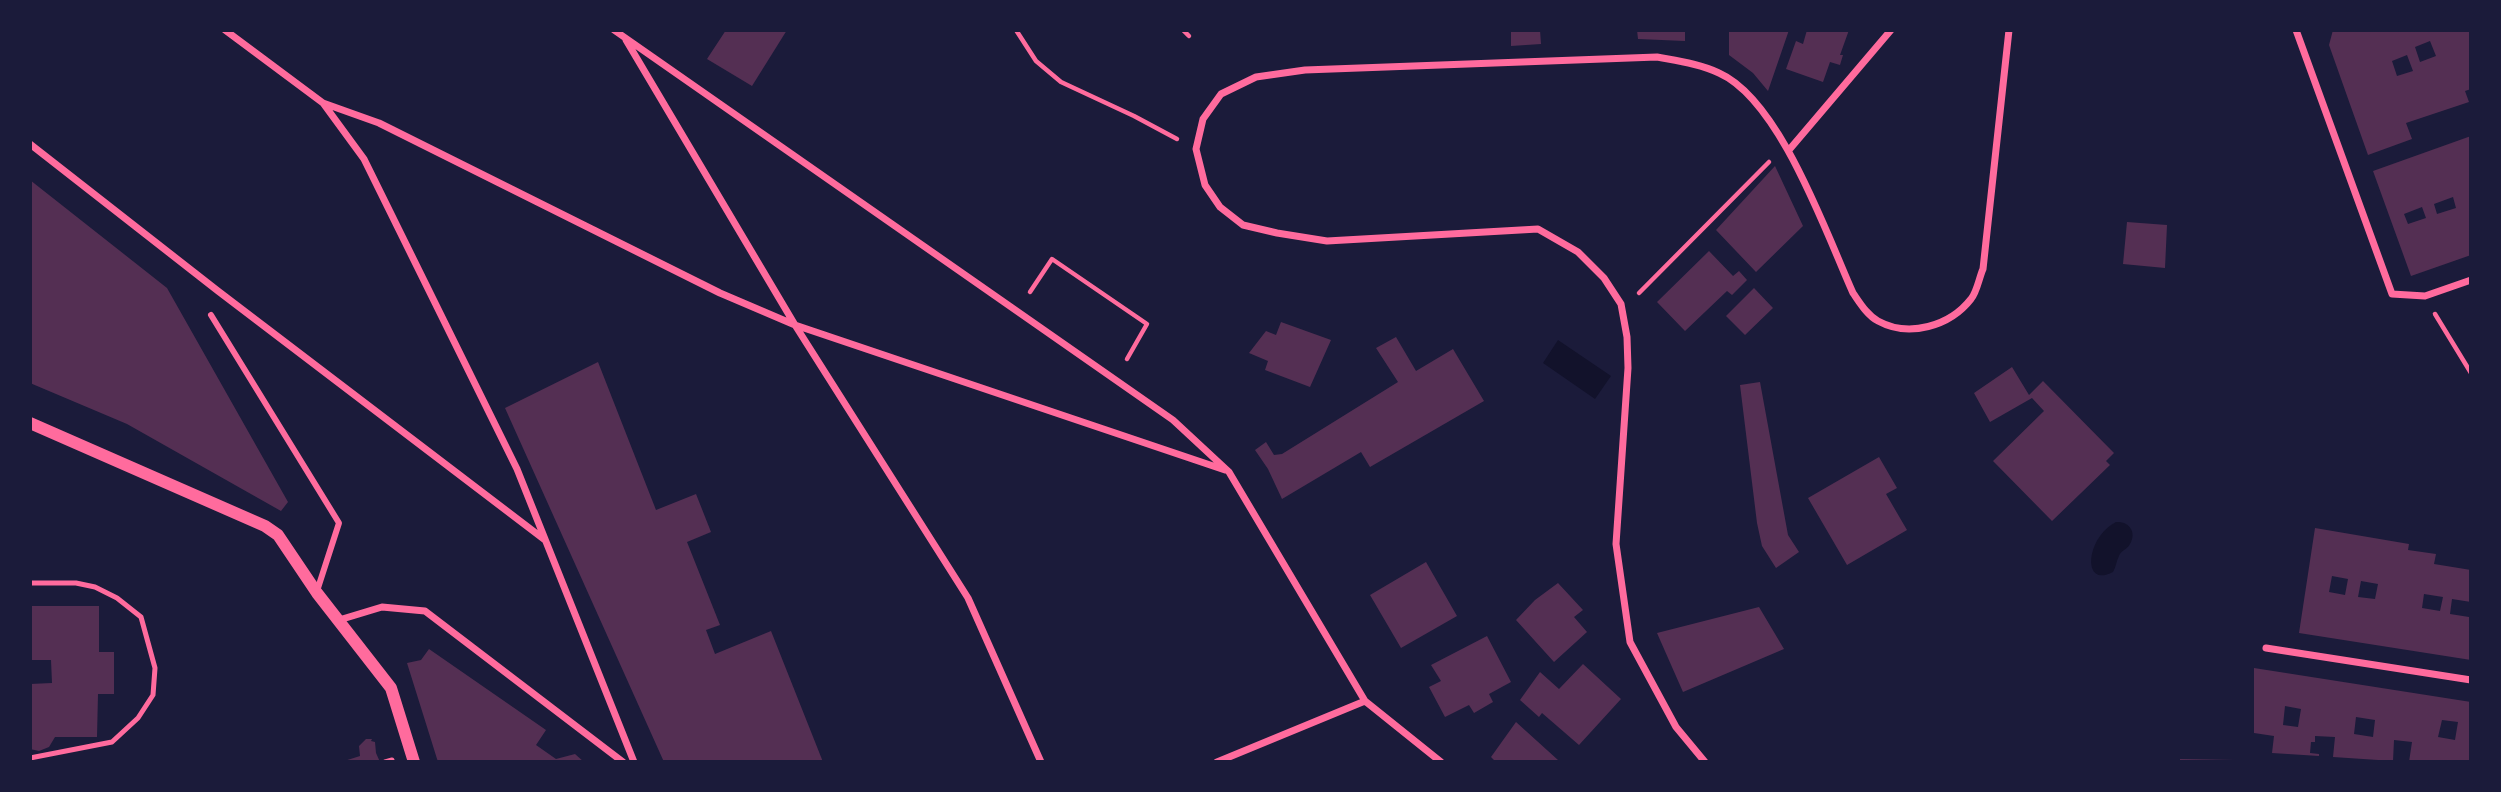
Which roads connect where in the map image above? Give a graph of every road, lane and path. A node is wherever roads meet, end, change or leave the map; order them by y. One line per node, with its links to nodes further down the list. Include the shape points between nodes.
1 (225, 30): 10 (street)
2 (614, 30): 8 (street)
3 (1016, 30): 12 (path, via 1036,61 1061,82)
4 (1183, 30): 9 (path)
5 (1891, 30): 13 (street)
6 (2009, 30): 13 (street, via 1983,269 1973,298 1933,327 1893,327 1868,314 1853,293)
7 (2296, 30): 15 (street, via 2392,294 2425,296)
8 (624, 36): 20 (street); 24 (street, via 1173,420)
9 (1189, 36)
10 (323, 103): 20 (street, via 379,123 720,293); 25 (street, via 364,159 517,469)
11 (30, 144): 25 (street)
12 (1196, 149): 13 (street, via 1203,119 1221,94 1256,77 1305,70 1657,57 1721,73 1744,89); 41 (street, via 1205,185 1220,207 1243,225 1327,241 1538,229 1578,252 1604,278 1621,304 1627,337 1616,544 1630,642 1676,727)
13 (1789, 150)
14 (1775, 156): 16 (path)
15 (2471, 279)
16 (1638, 294)
17 (1028, 295): 21 (path, via 1052,259 1147,324)
18 (2430, 304): 22 (path)
19 (211, 315): 27 (street, via 339,523)
20 (795, 325): 24 (street); 38 (street, via 968,598)
21 (1127, 359)
22 (2471, 373)
23 (30, 423): 27 (street, via 265,526 278,536)
24 (1229, 472): 31 (street)
25 (545, 540): 37 (street)
26 (30, 583): 32 (lane, via 76,583 117,598 141,617 155,668 153,695 138,718 112,742)
27 (317, 593): 28 (street)
28 (339, 620): 35 (street, via 391,688); 36 (street, via 382,607 425,611)
29 (2266, 648): 30 (street)
30 (2471, 680)
31 (1365, 701): 39 (street); 40 (street)
32 (30, 758)
33 (392, 760): 34 (lane)
34 (384, 762)
35 (414, 762)
36 (623, 762)
37 (634, 762)
38 (1041, 762)
39 (1217, 762)
40 (1441, 762)
41 (1705, 762)

